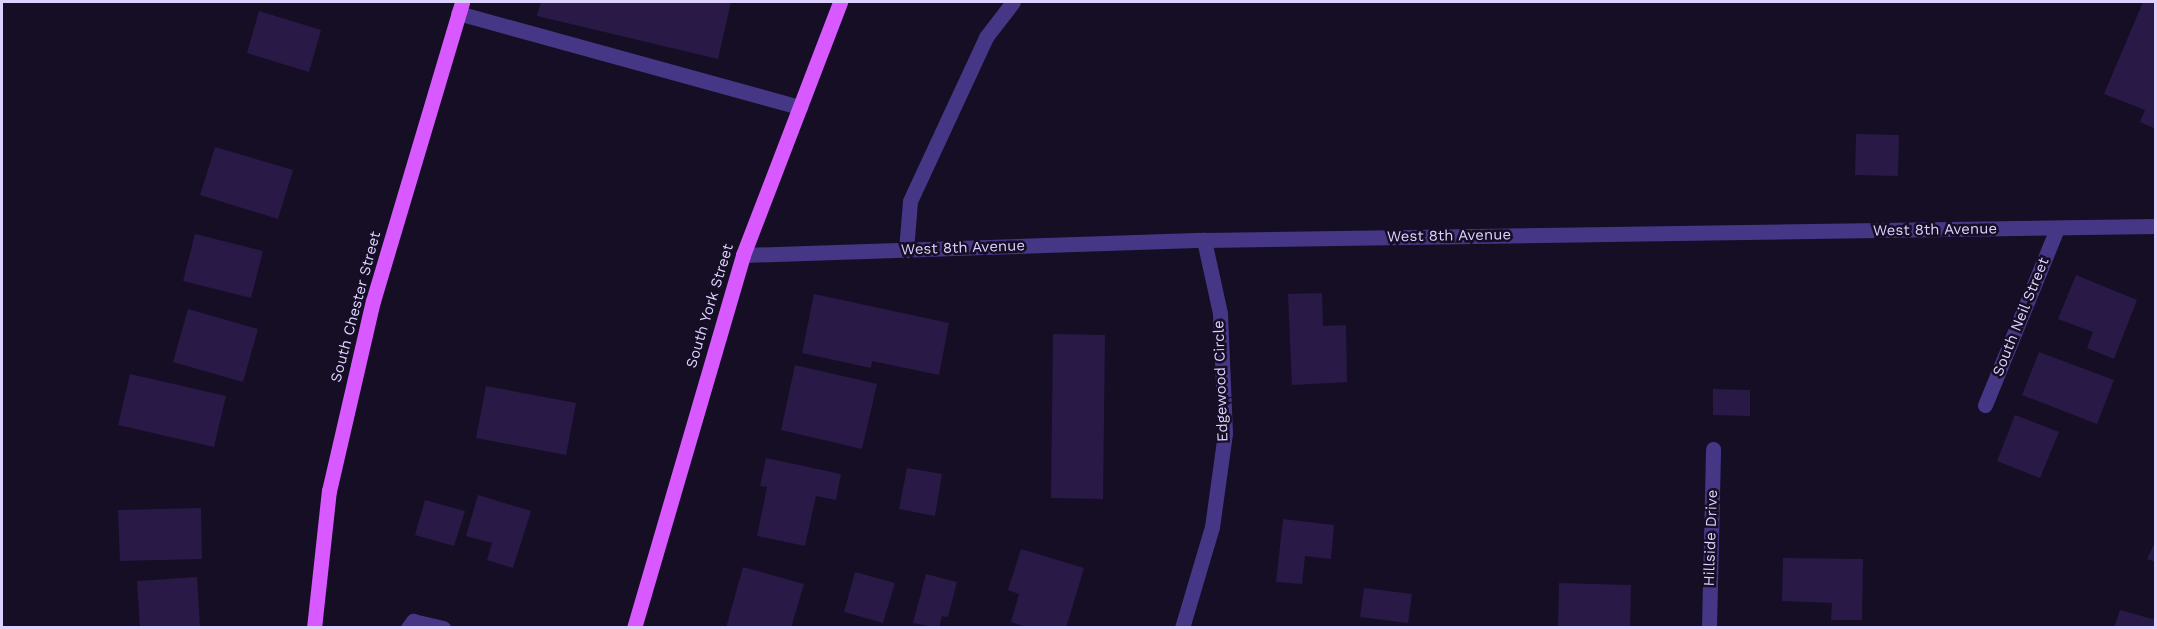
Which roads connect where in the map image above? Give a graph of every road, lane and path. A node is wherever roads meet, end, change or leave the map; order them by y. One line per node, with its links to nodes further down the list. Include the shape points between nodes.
1 (840, 2): 4 (main road, South York Street)
2 (1013, 2): 8 (street, via 986,37 910,201)
3 (460, 7): 4 (street); 12 (main road, South Chester Street, via 368,323 330,490)
4 (800, 107): 9 (main road, South York Street)
5 (2156, 226): 6 (street, West 8th Avenue)
6 (2057, 229): 7 (street, West 8th Avenue); 10 (street, South Neil Street)
7 (1204, 240): 8 (street, West 8th Avenue); 16 (street, Edgewood Circle, via 1220,313 1225,433 1212,527)
8 (906, 250): 9 (street, West 8th Avenue)
9 (743, 255): 15 (main road, South York Street)
10 (1985, 405)
11 (1713, 449): 17 (street, Hillside Drive)
12 (314, 627)
13 (408, 627): 14 (street, via 413,621)
14 (443, 627)
15 (634, 627)
16 (1182, 627)
17 (1709, 627)

